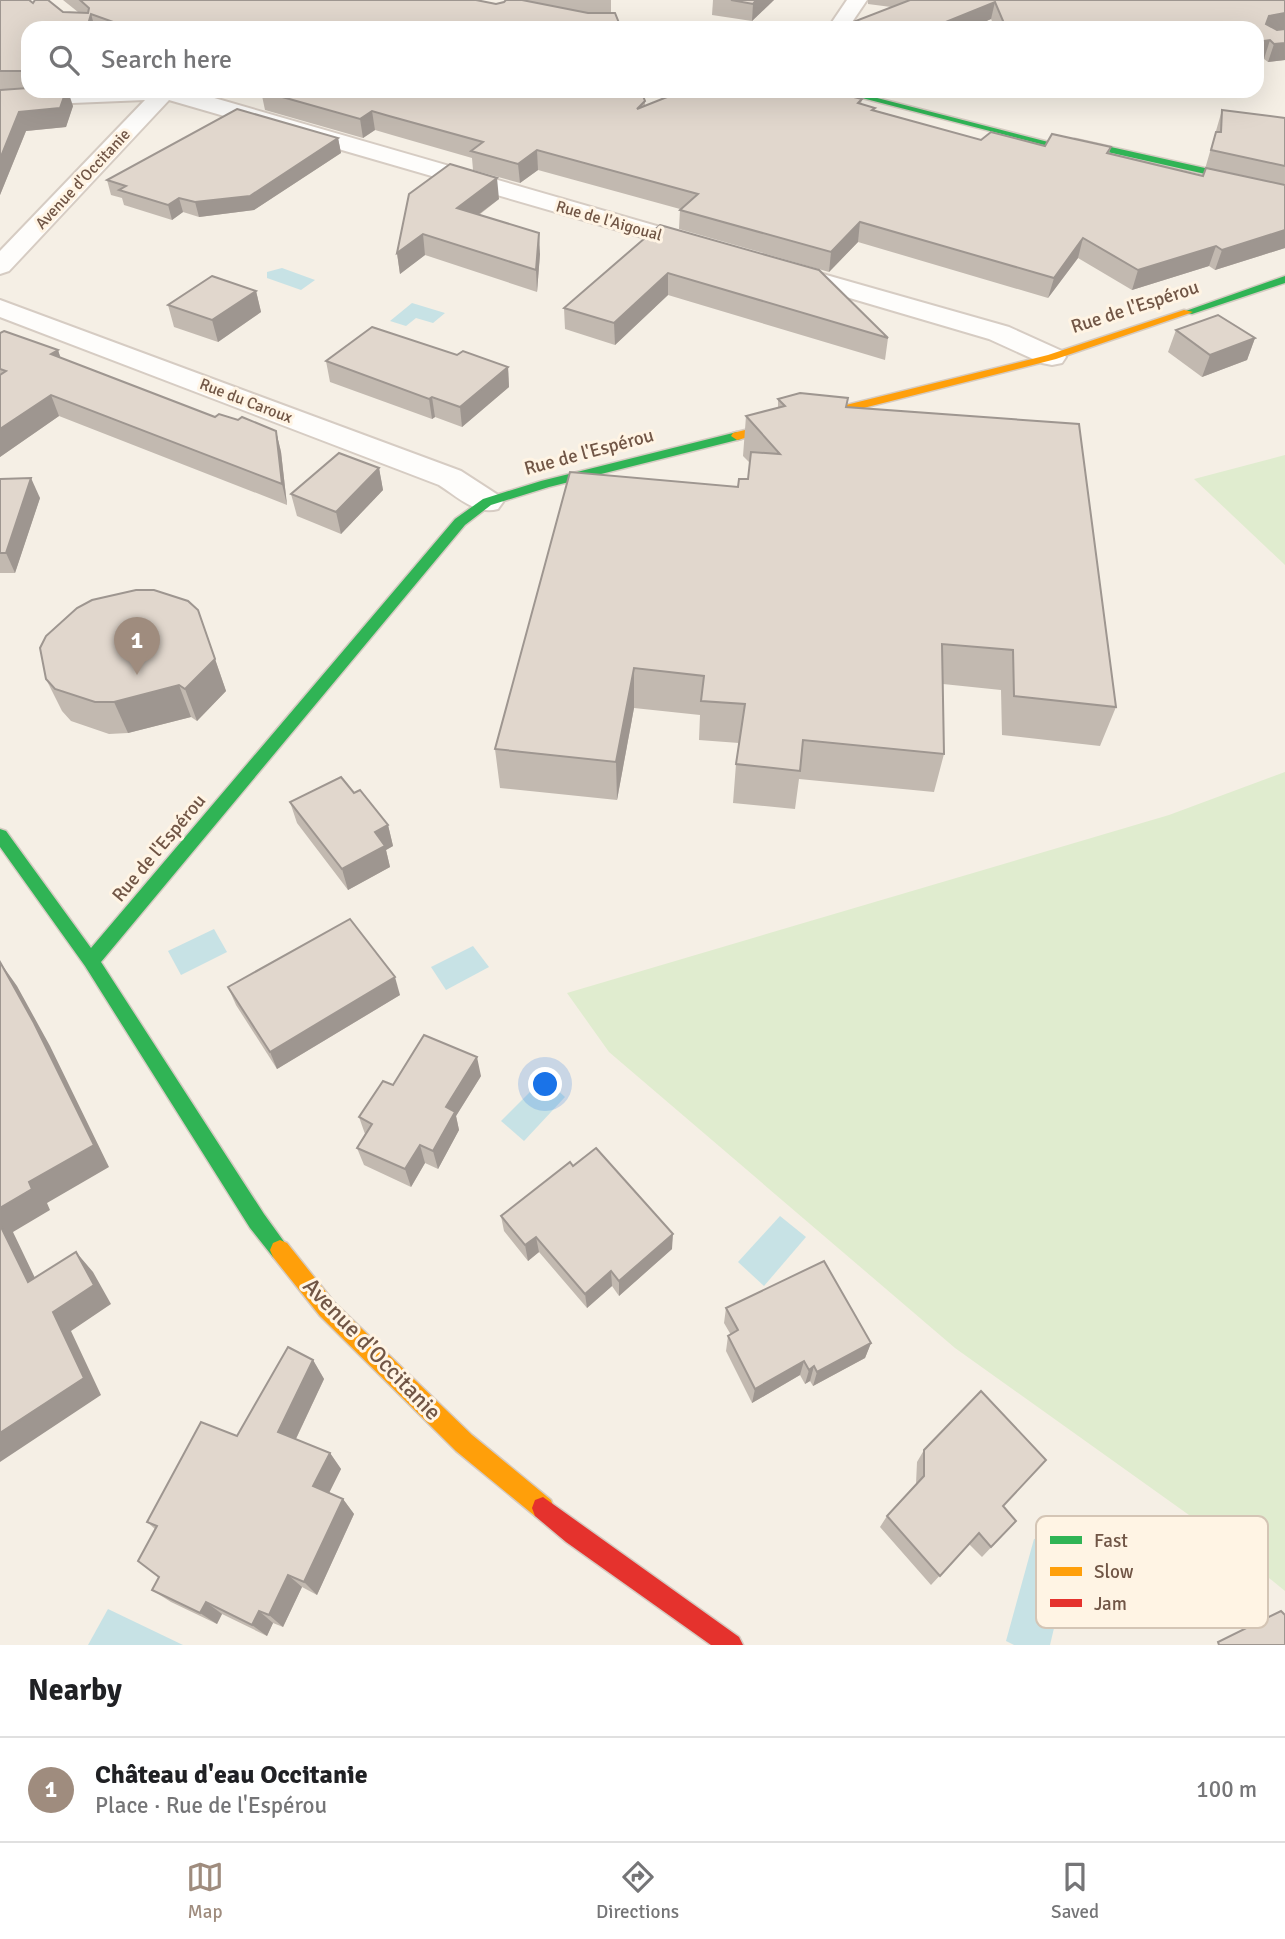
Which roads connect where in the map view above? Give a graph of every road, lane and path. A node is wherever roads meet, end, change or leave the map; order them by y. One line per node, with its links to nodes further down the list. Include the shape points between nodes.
1 (857, 0): 2 (street)
2 (843, 21)
3 (23, 98): 8 (street)
4 (157, 98): 13 (street, Avenue d'Occitanie)
5 (184, 98): 11 (street, Rue de l'Aigoual)
6 (866, 98): 10 (street)
7 (896, 98): 9 (street)
8 (0, 99)
9 (1285, 189)
10 (1285, 197)
11 (721, 253)
12 (761, 264): 16 (street, via 999,333)
13 (0, 265)
14 (1285, 279): 16 (street, Rue de l'Espérou)
15 (0, 308): 17 (street, Rue du Caroux, via 450,478)
16 (1052, 357): 17 (street, Rue de l'Espérou)
17 (487, 502): 19 (street, Rue de l'Espérou, via 460,522)
18 (0, 835): 19 (street, Avenue d'Occitanie)
19 (91, 961): 20 (street, Avenue d'Occitanie, via 257,1221 327,1309 464,1443 574,1534)
20 (731, 1645)

